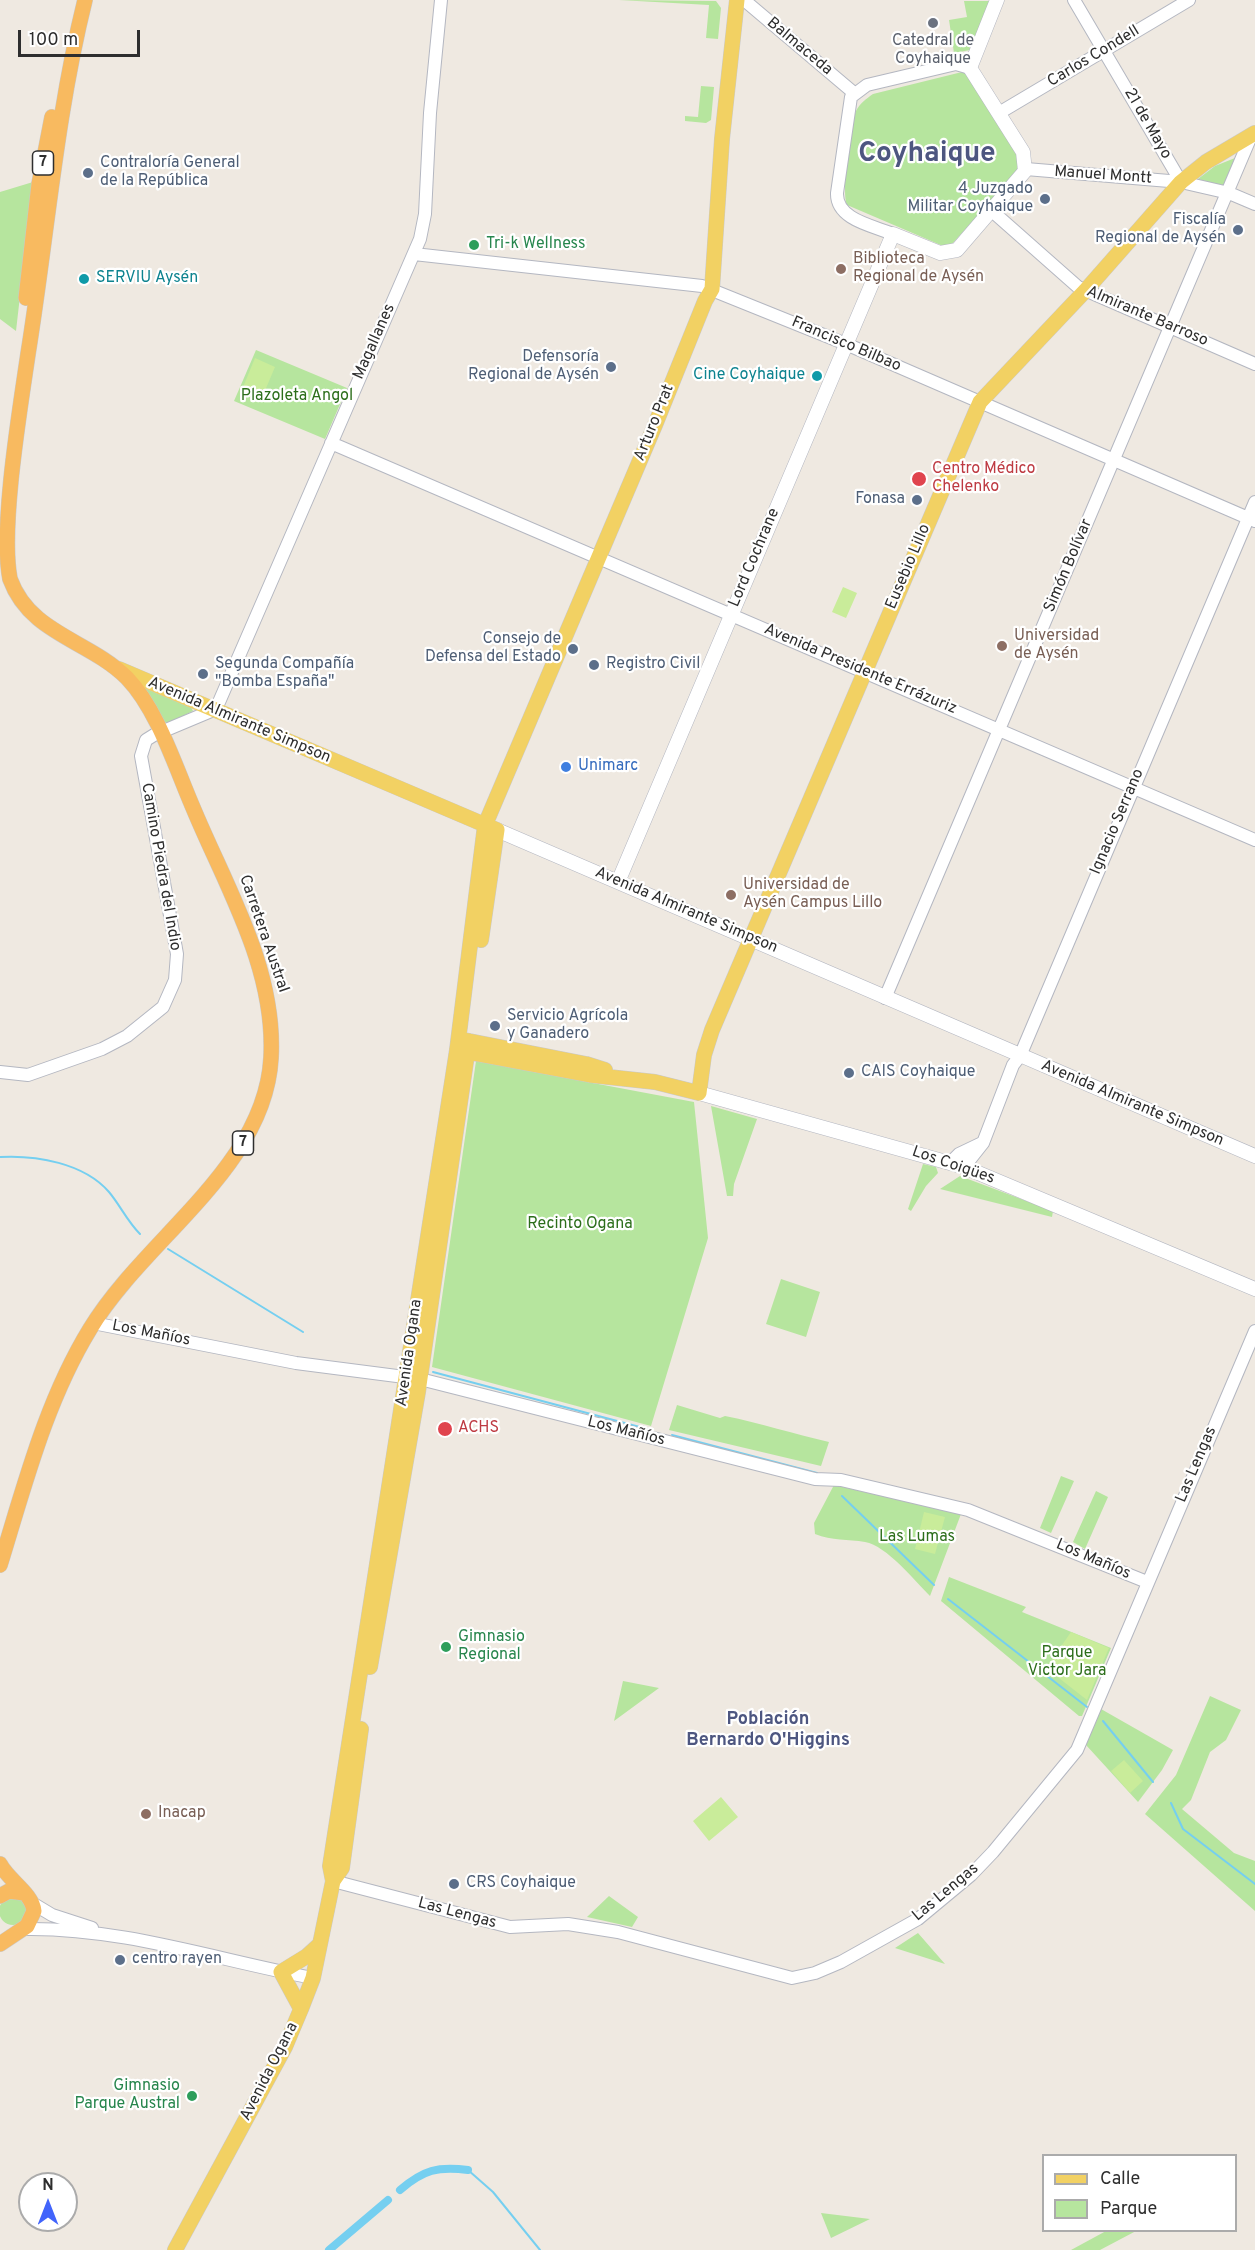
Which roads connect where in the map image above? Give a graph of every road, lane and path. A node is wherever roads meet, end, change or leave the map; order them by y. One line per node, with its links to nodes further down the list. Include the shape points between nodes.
1 (441, 0): 19 (street, Magallanes, via 425,214)
2 (737, 0): 20 (main road, Arturo Prat)
3 (744, 0): 10 (street, Balmaceda)
4 (997, 0): 9 (main road)
5 (1074, 0): 8 (street, 21 de Mayo)
6 (1189, 0): 8 (street, Carlos Condell)
7 (82, 1): 32 (highway, Carretera Austral / 7, via 39,184 4,540 10,578 20,600 35,617)
8 (1104, 51): 11 (street, Carlos Condell); 14 (street, 21 de Mayo)
9 (970, 68): 10 (street, via 962,64 948,66 867,84); 11 (main road)
10 (854, 93): 18 (street, via 848,107 837,201 849,216)
11 (999, 114): 13 (main road, via 1023,152)
12 (1254, 134): 14 (main road, Eusebio Lillo); 15 (street, Simón Bolívar)
13 (1026, 169): 14 (street, Manuel Montt); 17 (main road)
14 (1180, 182): 15 (street); 21 (main road, Eusebio Lillo)
15 (1229, 193): 16 (street); 22 (street, Simón Bolívar)
16 (1255, 204)
17 (992, 212): 18 (main road, via 960,247 949,253); 21 (street, Almirante Barroso)
18 (894, 234): 23 (main road, Lord Cochrane)
19 (414, 254): 20 (street, Francisco Bilbao); 26 (street, Magallanes)
20 (712, 289): 23 (street, Francisco Bilbao); 30 (main road, Arturo Prat)
21 (1085, 291): 22 (street, Almirante Barroso); 25 (main road, Eusebio Lillo)
22 (1171, 328): 24 (street, Almirante Barroso); 27 (street, Simón Bolívar)
23 (846, 344): 25 (street, Francisco Bilbao); 31 (main road, Lord Cochrane)
24 (1255, 364)
25 (980, 402): 27 (street, Francisco Bilbao); 33 (main road, Eusebio Lillo)
26 (332, 443): 30 (street, Avenida Presidente Errázuriz); 34 (street, Magallanes)
27 (1114, 460): 29 (street, Francisco Bilbao); 35 (street, Simón Bolívar)
28 (1255, 502): 29 (street, Ignacio Serrano)
29 (1252, 520): 37 (street, Ignacio Serrano)
30 (599, 558): 31 (street, Avenida Presidente Errázuriz); 38 (main road, Arturo Prat)
31 (731, 615): 33 (street, Avenida Presidente Errázuriz); 40 (main road, Lord Cochrane)
32 (116, 668): 34 (main road, Avenida Almirante Simpson); 36 (highway, Carretera Austral / 7, via 134,687)
33 (865, 672): 35 (street, Avenida Presidente Errázuriz); 41 (main road, Eusebio Lillo)
34 (216, 709): 36 (street); 38 (main road, Avenida Almirante Simpson, via 348,769)
35 (999, 730): 37 (street, Avenida Presidente Errázuriz); 42 (street, Simón Bolívar)
36 (160, 732): 45 (street, Camino Piedra del Indio, via 146,740 141,756 177,954 175,980 163,1007 127,1036 102,1049 28,1075); 50 (highway, Carretera Austral / 7, via 246,930 266,991 271,1059 265,1098 251,1132 224,1172 133,1269)
37 (1132, 787): 39 (street, Avenida Presidente Errázuriz); 44 (street, Ignacio Serrano)
38 (491, 827): 40 (main road, Avenida Almirante Simpson); 43 (main road, Avenida Ogana)
39 (1255, 840)
40 (618, 882): 41 (main road, Avenida Almirante Simpson)
41 (751, 939): 42 (main road, Avenida Almirante Simpson); 46 (main road, Eusebio Lillo, via 709,1038)
42 (885, 998): 44 (main road, Avenida Almirante Simpson)
43 (465, 1044): 46 (main road, Los Coigües, via 586,1064); 52 (main road, Avenida Ogana)
44 (1020, 1056): 47 (main road, Avenida Almirante Simpson); 48 (street, Ignacio Serrano, via 983,1143 959,1154)
45 (0, 1072)
46 (699, 1093): 48 (main road, Los Coigües)
47 (1255, 1156)
48 (957, 1165): 49 (main road, Los Coigües)
49 (1255, 1288)
50 (93, 1323): 52 (street, Los Mañíos, via 296,1363); 53 (highway, Carretera Austral / 7, via 54,1398)
51 (1255, 1331): 56 (street, Las Lengas)
52 (413, 1378): 56 (street, Los Mañíos, via 815,1479 842,1480 968,1510); 58 (main road, Avenida Ogana, via 342,1868)
53 (17, 1510): 54 (highway, Carretera Austral / 7); 55 (highway, Carretera Austral)
54 (0, 1554)
55 (0, 1565)
56 (1147, 1582): 58 (street, Las Lengas, via 1077,1750 993,1852 918,1919 815,1973 779,1977 618,1932 568,1924 510,1928)
57 (0, 1864): 60 (highway)
58 (333, 1881): 65 (main road, Avenida Ogana)
59 (0, 1896): 60 (highway, via 9,1891)
60 (28, 1898): 62 (highway, via 33,1916); 63 (street, via 52,1915)
61 (0, 1926): 62 (highway)
62 (20, 1930): 63 (street, via 57,1929); 64 (highway)
63 (122, 1938): 66 (street)
64 (0, 1944)
65 (319, 1945): 66 (main road); 67 (main road, Avenida Ogana)
66 (281, 1972): 67 (street); 68 (main road)
67 (313, 1978): 68 (main road, Avenida Ogana)
68 (301, 2009): 69 (main road, Avenida Ogana, via 285,2047)
69 (175, 2250)

